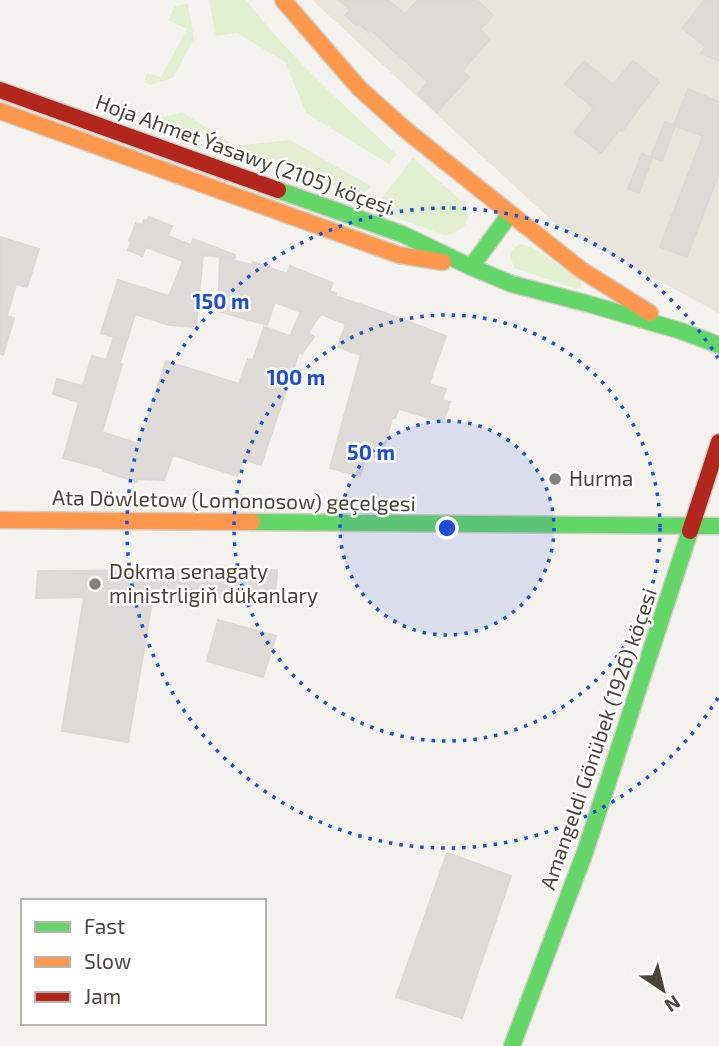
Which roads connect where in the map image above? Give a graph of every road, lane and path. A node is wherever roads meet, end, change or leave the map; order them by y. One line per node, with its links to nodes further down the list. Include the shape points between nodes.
1 (283, 0): 4 (street, Hoja Ahmet Ýasawy (2105) köçesi, via 359,88)
2 (0, 90): 5 (street, Hoja Ahmet Ýasawy (2105) köçesi, via 402,234)
3 (0, 111): 5 (street, Hoja Ahmet Ýasawy (2105) köçesi, via 399,255)
4 (510, 214): 5 (street); 6 (street, Hoja Ahmet Ýasawy (2105) köçesi, via 580,269)
5 (471, 267): 6 (street, Hoja Ahmet Ýasawy (2105) köçesi, via 524,288)
6 (681, 331): 7 (street, Hoja Ahmet Ýasawy (2105) köçesi)
7 (719, 345)
8 (719, 442): 10 (street, Amangeldi Gönübek (1926) köçesi)
9 (0, 520): 10 (street, Ata Döwletow (Lomonosow) geçelgesi)
10 (693, 526): 11 (street, Ata Döwletow (Lomonosow) geçelgesi); 12 (street, Amangeldi Gönübek (1926) köçesi, via 585,852)
11 (719, 526)
12 (512, 1046)

